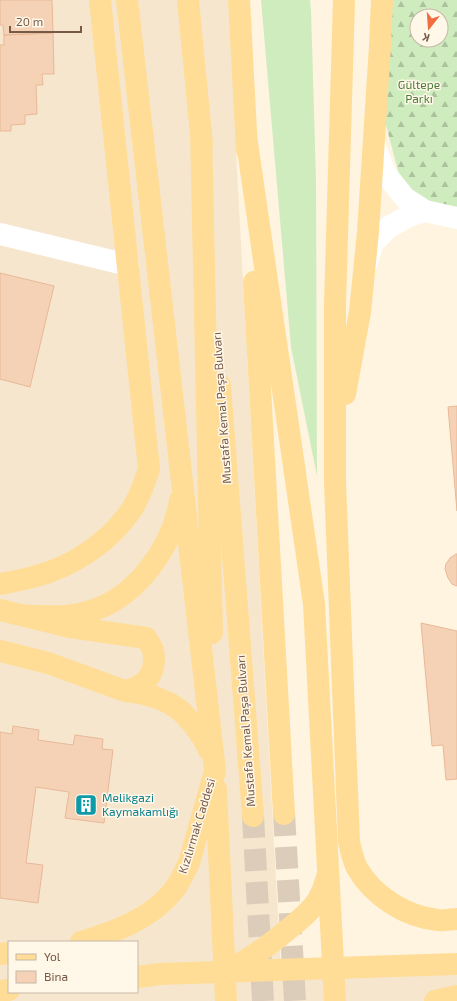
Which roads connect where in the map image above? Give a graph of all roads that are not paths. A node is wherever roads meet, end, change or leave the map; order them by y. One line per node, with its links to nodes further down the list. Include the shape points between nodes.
1 (100, 0): 13 (main road)
2 (127, 0): 17 (main road)
3 (188, 0): 7 (main road, Mustafa Kemal Paşa Bulvarı)
4 (239, 0): 8 (main road)
5 (344, 0): 15 (main road, via 335,304)
6 (382, 0): 9 (main road)
7 (201, 130): 23 (main road); 25 (main road, Mustafa Kemal Paşa Bulvarı)
8 (246, 136): 19 (main road); 24 (main road)
9 (374, 143): 10 (street, via 385,173 405,198); 14 (main road)
10 (425, 211): 11 (street); 14 (street, via 408,216 389,227 373,243)
11 (457, 218)
12 (0, 234): 13 (street)
13 (128, 265): 18 (main road, via 149,470 142,489 120,524 106,539 87,553 50,572)
14 (365, 266): 15 (main road, via 360,312)
15 (335, 455): 16 (main road)
16 (335, 482): 19 (main road); 27 (main road, via 349,842 352,855 367,882 394,905 424,918)
17 (182, 487): 20 (main road, via 180,504 168,538 150,567 131,588 103,606 88,612 38,617); 23 (main road)
18 (0, 584)
19 (314, 604): 26 (main road)
20 (10, 613): 22 (main road, via 70,627 146,638 152,646 154,668 143,684)
21 (0, 651): 22 (main road, via 48,663)
22 (125, 691): 23 (main road, via 155,697 181,712 203,738)
23 (215, 771): 28 (main road, Kızılırmak Caddesi, via 189,863 174,890 153,911 140,919); 31 (main road)
24 (284, 814)
25 (253, 816)
26 (328, 866): 30 (main road); 31 (main road, via 324,888 305,915 269,945)
27 (457, 919)
28 (84, 941)
29 (457, 964): 30 (main road)
30 (334, 968): 31 (main road); 35 (main road)
31 (225, 972): 32 (main road); 34 (main road)
32 (138, 977)
33 (457, 996): 36 (main road)
34 (226, 1001)
35 (335, 1001)
36 (435, 1001)

